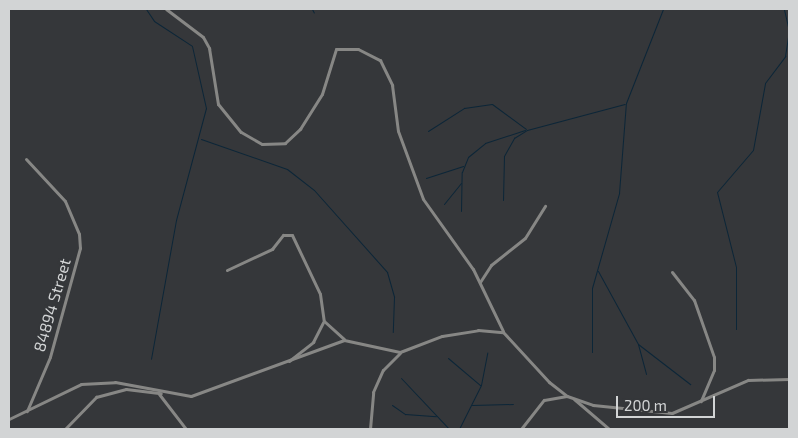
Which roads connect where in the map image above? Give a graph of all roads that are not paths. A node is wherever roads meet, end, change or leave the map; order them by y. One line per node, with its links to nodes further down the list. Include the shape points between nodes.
1 (166, 9): 6 (street, via 203,36 209,48 218,104 242,132 262,144 285,143 300,129 322,94 336,49 358,48 380,60 392,85 398,131 418,188 433,218 460,248)
2 (26, 159): 17 (street, 84894 Street, via 65,201 79,234 80,248 50,357)
3 (545, 206): 6 (street, via 525,238 491,265)
4 (227, 270): 7 (street, via 272,249 283,235 292,235 320,294)
5 (672, 272): 16 (street, via 694,300 714,357 714,370)
6 (479, 282): 8 (street)
7 (324, 321): 9 (street); 11 (street, via 313,342)
8 (503, 332): 10 (street, via 453,334); 14 (street)
9 (344, 340): 10 (street); 11 (street)
10 (400, 352): 21 (street, via 383,370 374,392)
11 (288, 363): 13 (street, via 199,395)
12 (789, 380): 16 (street, via 748,380)
13 (161, 394): 17 (street, via 131,384 93,382 70,387); 19 (street, via 126,389 96,397); 20 (street)
14 (567, 396): 15 (street); 22 (street, via 544,400)
15 (573, 398): 16 (street, via 658,414 672,414); 23 (street)
16 (700, 402)
17 (26, 412): 18 (street)
18 (9, 419)
19 (65, 429)
20 (186, 429)
21 (370, 429)
22 (521, 429)
23 (609, 429)

